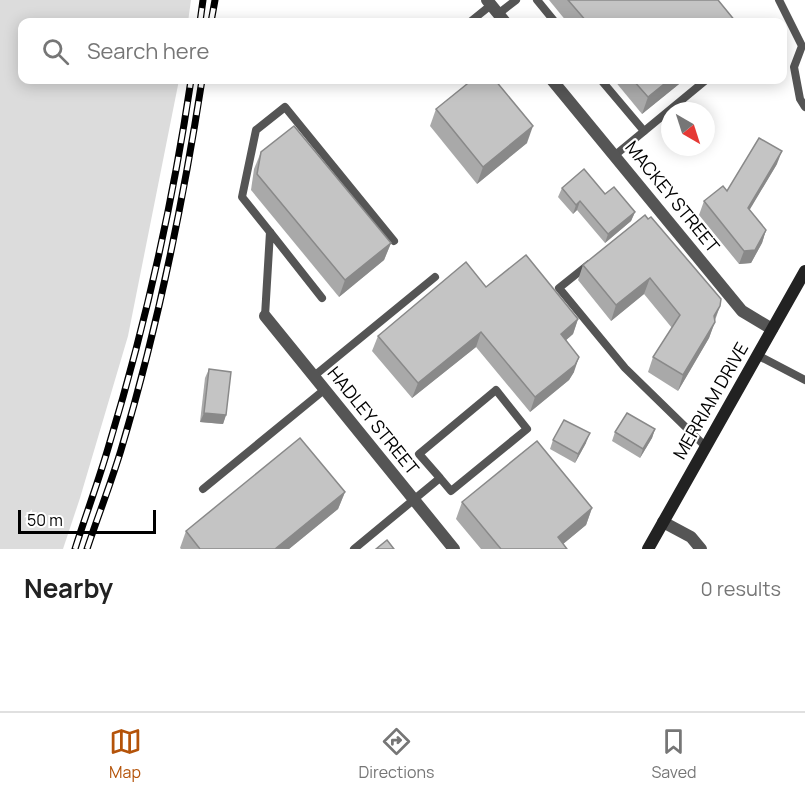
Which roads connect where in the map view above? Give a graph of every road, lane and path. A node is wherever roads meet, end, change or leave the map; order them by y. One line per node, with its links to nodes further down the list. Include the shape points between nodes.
1 (516, 0): 4 (lane)
2 (537, 0): 6 (lane)
3 (779, 0): 10 (lane, via 802,46 794,67)
4 (495, 11): 5 (lane)
5 (479, 18)
6 (552, 18)
7 (555, 84): 12 (street, MACKEY STREET)
8 (604, 84): 11 (lane)
9 (701, 84): 11 (lane)
10 (805, 107)
11 (644, 132): 12 (lane)
12 (614, 156): 20 (street, MACKEY STREET, via 653,211 742,311)
13 (270, 232): 14 (lane, via 242,197 256,130 285,107); 18 (lane); 19 (lane)
14 (393, 241)
15 (595, 259): 25 (lane, via 559,288 625,368)
16 (805, 271): 20 (main road, MERRIAM DRIVE)
17 (435, 277): 22 (lane)
18 (322, 298)
19 (265, 316): 22 (street, HADLEY STREET)
20 (772, 329): 21 (main road, MERRIAM DRIVE)
21 (757, 355): 23 (lane); 25 (main road, MERRIAM DRIVE)
22 (314, 376): 24 (street, HADLEY STREET)
23 (805, 380)
24 (324, 390): 27 (lane); 28 (street, HADLEY STREET)
25 (705, 446): 29 (main road, MERRIAM DRIVE)
26 (440, 478): 26 (lane, via 451,491 527,429 496,390 419,454); 28 (lane)
27 (203, 489)
28 (414, 500): 30 (lane); 31 (street, HADLEY STREET)
29 (663, 522): 32 (main road, MERRIAM DRIVE); 33 (street, via 691,537)
30 (354, 549)
31 (453, 549)
32 (648, 549)
33 (700, 549)

